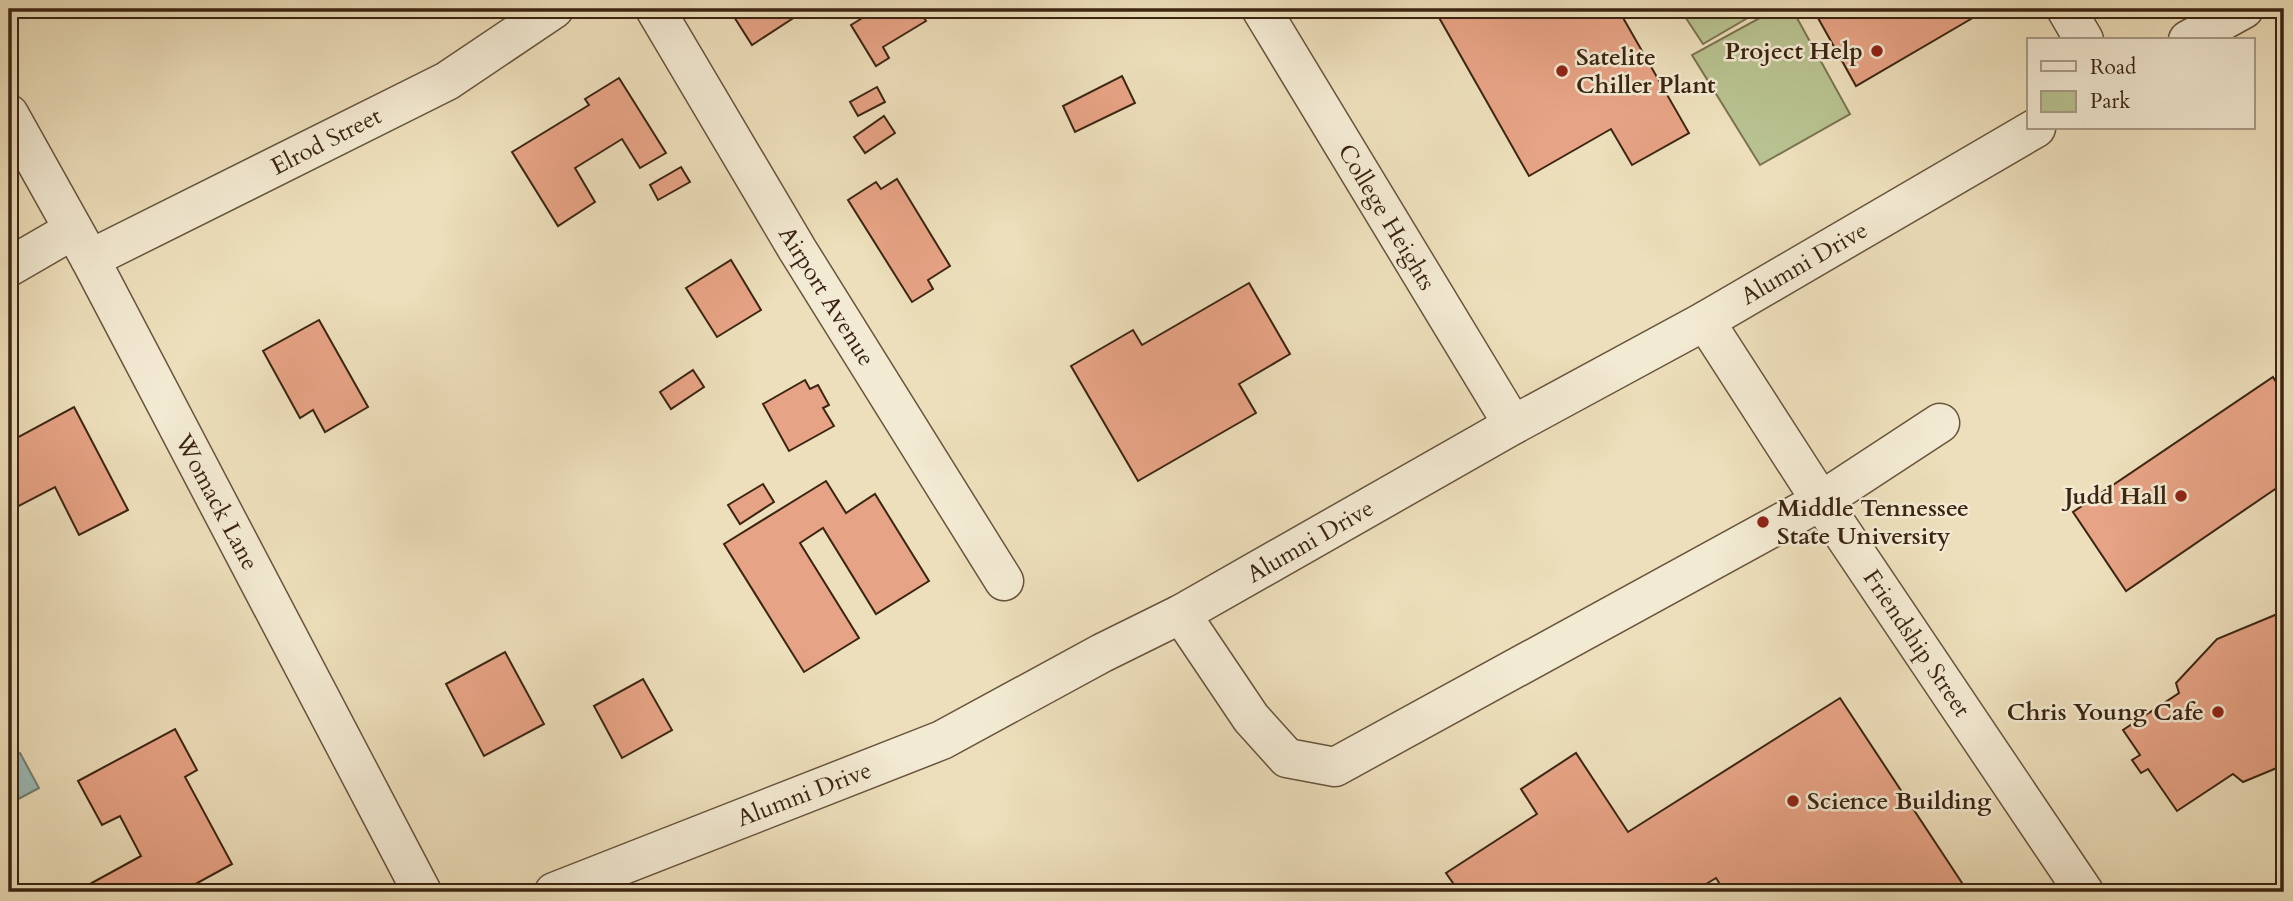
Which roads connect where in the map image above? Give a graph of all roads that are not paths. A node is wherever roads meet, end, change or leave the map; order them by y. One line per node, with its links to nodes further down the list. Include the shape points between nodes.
1 (554, 9): 10 (street, Elrod Street, via 447,81)
2 (655, 9): 16 (street, Airport Avenue, via 797,249)
3 (1261, 9): 14 (street, College Heights)
4 (2066, 9): 6 (street)
5 (2244, 9): 7 (street)
6 (2083, 38)
7 (2192, 38)
8 (9, 114): 10 (street, Womack Lane)
9 (2033, 130): 12 (street, Alumni Drive)
10 (82, 245): 11 (street, Elrod Street); 18 (street, Womack Lane)
11 (9, 267)
12 (1705, 321): 14 (street, Alumni Drive); 15 (street, Friendship Street)
13 (1940, 423): 15 (street)
14 (1513, 425): 17 (street, Alumni Drive)
15 (1821, 500): 17 (street, via 1335,767 1287,758 1251,718); 20 (street, Friendship Street)
16 (1004, 581)
17 (1181, 614): 19 (street, Alumni Drive, via 942,740)
18 (422, 892)
19 (554, 892)
20 (2084, 892)

